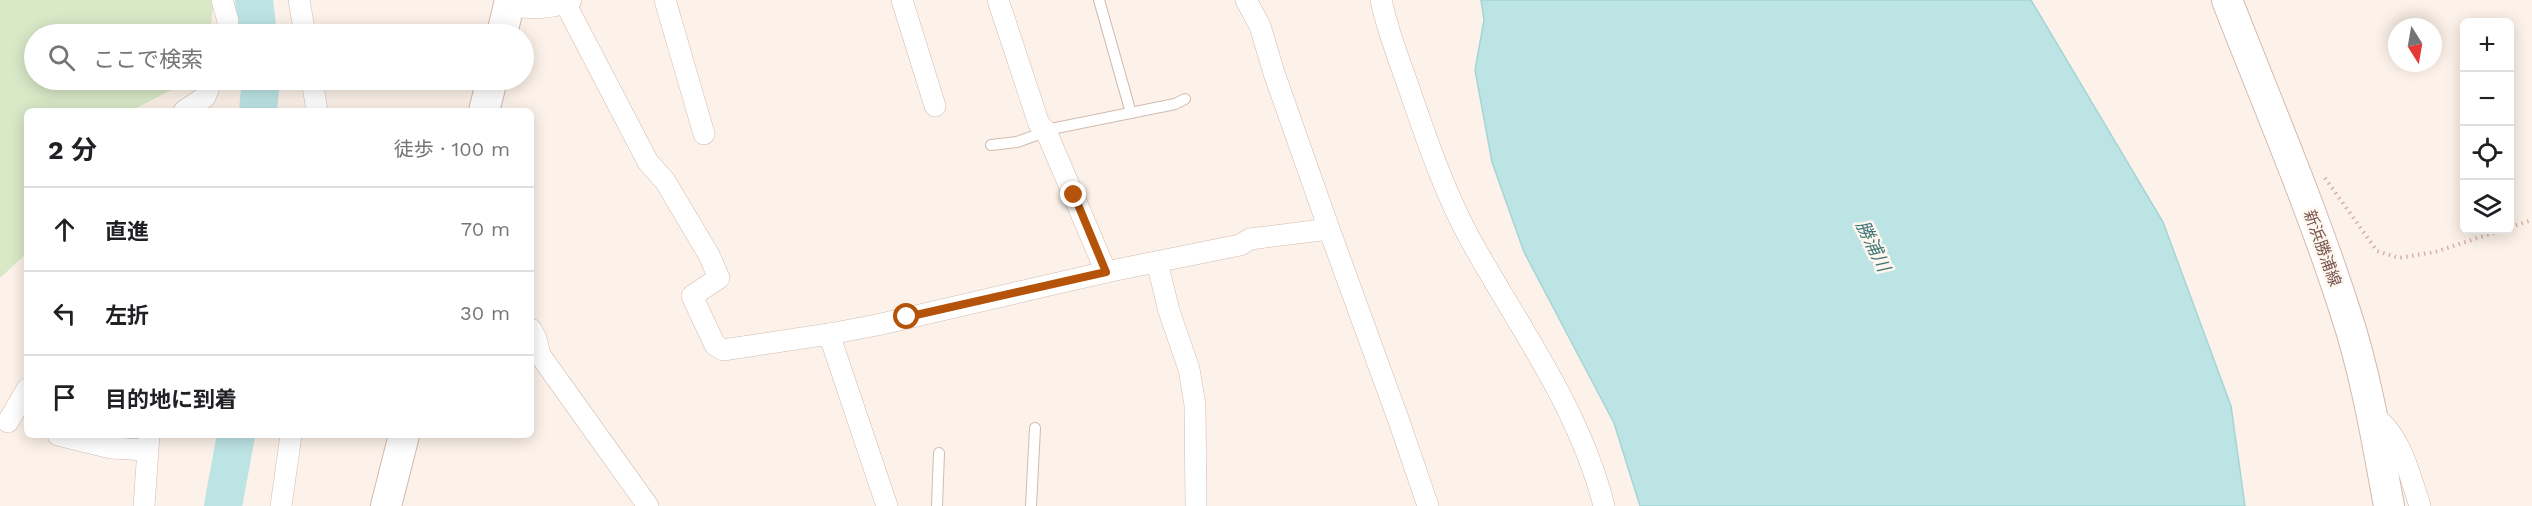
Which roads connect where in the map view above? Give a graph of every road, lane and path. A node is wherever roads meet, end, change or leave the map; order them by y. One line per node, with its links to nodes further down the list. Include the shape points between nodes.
1 (222, 0): 12 (street)
2 (299, 0): 13 (street)
3 (665, 0): 25 (street)
4 (902, 0): 19 (street)
5 (998, 0): 24 (street, via 1039,124)
6 (1099, 0): 23 (lane)
7 (1246, 0): 30 (street, via 1260,26)
8 (1381, 0): 54 (street, via 1431,152 1469,237 1553,379 1581,438)
9 (2227, 0): 37 (main road, 新浜勝浦線, via 2318,230 2346,313)
10 (568, 1): 11 (street, via 535,8); 35 (street, via 648,162 665,181 719,278 693,296 715,345 723,350)
11 (509, 3): 14 (main road)
12 (228, 24)
13 (303, 24)
14 (504, 24)
15 (314, 90): 21 (street)
16 (489, 90): 22 (main road)
17 (208, 96): 20 (street)
18 (1185, 99): 23 (lane)
19 (935, 106)
20 (189, 108)
21 (317, 108)
22 (485, 108)
23 (1131, 113): 24 (lane)
24 (1046, 131): 26 (lane, via 1017,142); 33 (street)
25 (704, 134)
26 (991, 145)
27 (2321, 172): 31 (path, via 2377,251 2399,258 2435,252)
28 (2532, 220): 29 (path)
29 (2514, 226)
30 (1329, 229): 32 (street, via 1250,239 1240,245); 53 (street)
31 (2490, 234)
32 (1157, 262): 33 (street); 52 (street, via 1189,369 1195,405)
33 (1106, 272): 35 (street)
34 (534, 334): 48 (street, via 540,356)
35 (829, 334): 49 (street)
36 (24, 397): 38 (street)
37 (2371, 414): 55 (main road, 新浜勝浦線); 56 (street, via 2384,423 2398,444)
38 (12, 427)
39 (1035, 428): 51 (lane)
40 (70, 438): 43 (street, via 111,448)
41 (291, 438): 46 (street)
42 (403, 438): 47 (main road)
43 (148, 443): 45 (street)
44 (939, 453): 50 (lane)
45 (144, 506)
46 (281, 506)
47 (386, 506)
48 (648, 506)
49 (887, 506)
50 (937, 506)
51 (1031, 506)
52 (1196, 506)
53 (1428, 506)
54 (1604, 506)
55 (2389, 506)
56 (2420, 506)

